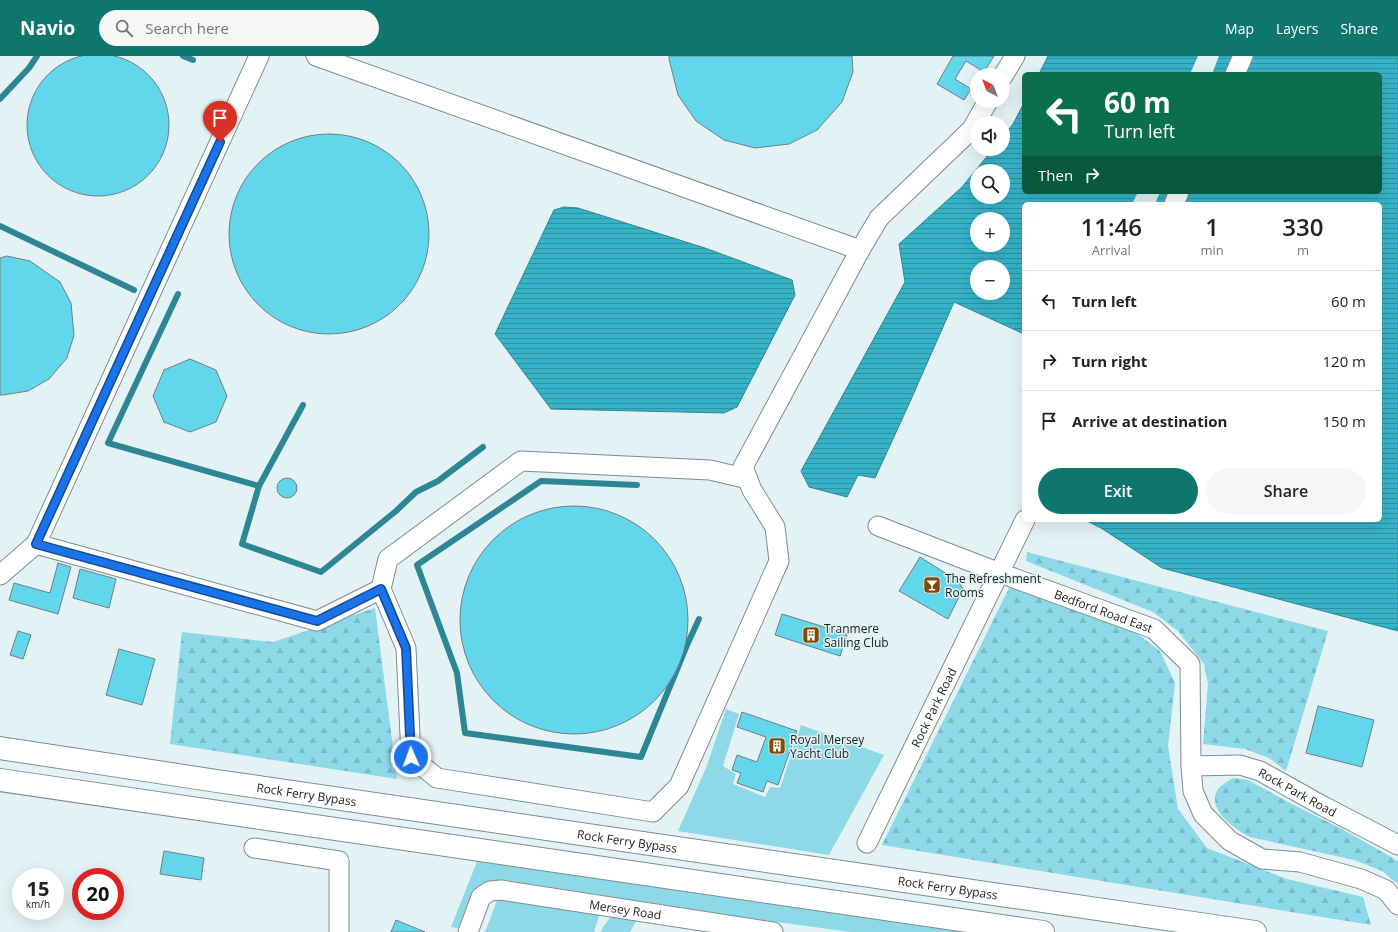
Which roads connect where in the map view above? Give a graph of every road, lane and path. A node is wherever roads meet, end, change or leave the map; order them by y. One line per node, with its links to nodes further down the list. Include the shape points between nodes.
1 (259, 56): 12 (street)
2 (316, 56): 8 (street)
3 (1015, 56): 5 (street)
4 (1243, 56): 6 (street)
5 (1008, 68)
6 (1236, 72)
7 (984, 108): 8 (street, via 972,129 879,218)
8 (860, 250): 9 (street, via 743,467)
9 (748, 479): 15 (street, via 710,470 521,461 388,559); 15 (street, via 775,527 779,561 679,786 653,812 437,778 411,757 406,648)
10 (1024, 522): 13 (street, Rock Park Road)
11 (878, 526): 13 (street, Bedford Road East)
12 (36, 544): 14 (street); 15 (street, via 317,621)
13 (1000, 573): 17 (street, Bedford Road East, via 1154,629 1190,664); 19 (street, Rock Park Road)
14 (0, 575)
15 (381, 589)
16 (0, 748): 28 (highway, Rock Ferry Bypass)
17 (1191, 766): 20 (street, Rock Park Road, via 1240,765 1260,771); 22 (street, Bedford Road East, via 1192,791 1203,814 1230,841 1262,859 1300,862 1361,879 1386,890)
18 (0, 780): 27 (highway)
19 (867, 843)
20 (1398, 845)
21 (254, 848): 24 (street, via 338,861)
22 (1398, 905)
23 (734, 929): 25 (street, Mersey Road, via 501,890 490,891 480,898); 26 (street, Mersey Road)
24 (339, 932)
25 (468, 932)
26 (772, 932)
27 (1043, 932)
28 (1255, 932)

